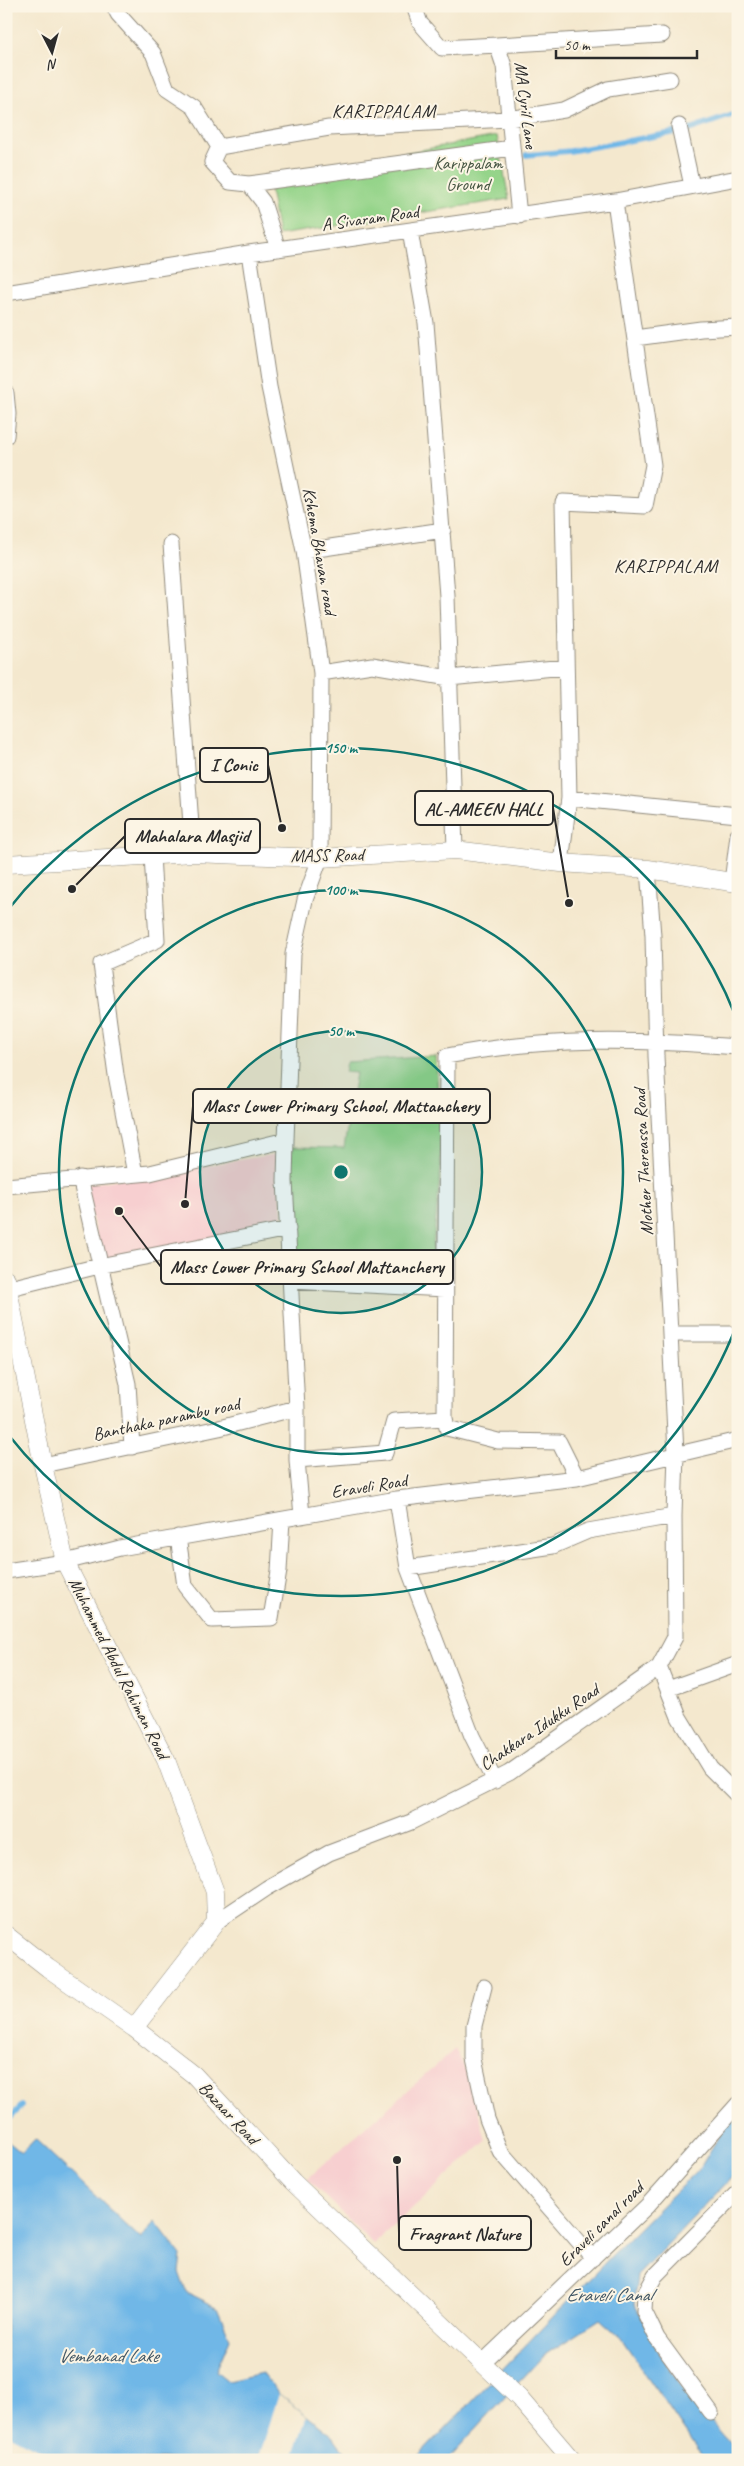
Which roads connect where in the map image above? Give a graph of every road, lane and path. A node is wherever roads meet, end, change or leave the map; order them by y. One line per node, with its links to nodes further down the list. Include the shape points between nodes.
1 (114, 6): 8 (street, via 153,53 167,89 194,108)
2 (414, 6): 4 (street, MA Cyril Lane, via 420,23 442,48)
3 (662, 35): 4 (street)
4 (497, 45): 6 (street, MA Cyril Lane, via 504,66)
5 (670, 79): 6 (street, via 608,89 564,110)
6 (509, 119): 8 (street, via 329,128); 9 (street, MA Cyril Lane)
7 (680, 132): 12 (street)
8 (219, 147): 11 (street, via 212,162 230,182)
9 (512, 148): 11 (street); 14 (street, MA Cyril Lane)
10 (738, 178): 12 (street, A Sivaram Road)
11 (249, 184): 16 (street, via 263,202)
12 (692, 186): 13 (street, A Sivaram Road)
13 (615, 201): 14 (street, A Sivaram Road); 20 (street)
14 (519, 216): 15 (street, A Sivaram Road)
15 (410, 231): 16 (street, A Sivaram Road); 24 (street, via 426,323)
16 (278, 249): 17 (street, A Sivaram Road)
17 (250, 253): 18 (street, A Sivaram Road); 26 (street, Kshema Bhavan road, via 269,387)
18 (6, 293)
19 (738, 327): 20 (street)
20 (634, 338): 27 (street, via 652,465 645,506 563,502)
21 (6, 393): 22 (street)
22 (7, 414): 23 (street)
23 (6, 436)
24 (443, 530): 26 (street); 29 (street)
25 (171, 544): 34 (street)
26 (304, 551): 28 (street, Kshema Bhavan road)
27 (565, 667): 29 (street); 30 (street)
28 (321, 673): 29 (street, via 372,665); 36 (street, Kshema Bhavan road)
29 (448, 678): 33 (street)
30 (569, 798): 31 (street); 37 (street)
31 (738, 815)
32 (738, 835): 40 (street)
33 (454, 850): 36 (street, MASS Road); 37 (street, MASS Road)
34 (193, 853): 35 (street, MASS Road); 36 (street, MASS Road)
35 (152, 855): 38 (street, MASS Road); 44 (street, via 157,940 101,964)
36 (320, 858): 43 (street, Kshema Bhavan road, via 305,900 293,954)
37 (561, 863): 39 (street, MASS Road)
38 (6, 864)
39 (648, 869): 40 (street, MASS Road); 41 (street, Mother Thereassa Road)
40 (735, 882)
41 (656, 1041): 42 (street); 51 (street, via 575,1040 447,1056); 52 (street, Mother Thereassa Road)
42 (738, 1048)
43 (286, 1140): 44 (street, via 150,1173); 47 (street, Kshema Bhavan road)
44 (134, 1174): 45 (street)
45 (80, 1178): 46 (street); 48 (street)
46 (6, 1186)
47 (288, 1229): 48 (street); 49 (street, Kshema Bhavan road)
48 (99, 1266): 50 (street); 57 (street, via 128,1384)
49 (290, 1281): 51 (street); 54 (street, Kshema Bhavan road)
50 (7, 1286): 60 (street, Muhammed Abdul Rahiman Road)
51 (445, 1290): 55 (street)
52 (670, 1334): 53 (street); 58 (street, Mother Thereassa Road)
53 (738, 1334)
54 (297, 1408): 57 (street, Banthaka parambu road); 59 (street, Kshema Bhavan road)
55 (445, 1418): 59 (street, via 394,1420 385,1453); 61 (street, via 447,1428 498,1441 559,1442)
56 (738, 1440): 58 (street, Eraveli Road)
57 (132, 1447): 60 (street, Banthaka parambu road)
58 (676, 1453): 61 (street, Eraveli Road); 64 (street, Chakkara Idukku Road)
59 (297, 1460): 63 (street, Kshema Bhavan road)
60 (43, 1465): 67 (street, Muhammed Abdul Rahiman Road)
61 (576, 1478): 62 (street, Eraveli Road)
62 (397, 1499): 63 (street, Eraveli Road); 68 (street)
63 (302, 1516): 65 (street, Eraveli Road)
64 (674, 1516): 68 (street, via 588,1531 553,1546); 71 (street, Chakkara Idukku Road, via 675,1637)
65 (282, 1520): 66 (street, Eraveli Road); 66 (street, via 272,1618 212,1620 185,1586)
66 (178, 1537): 67 (street, Eraveli Road)
67 (65, 1562): 69 (street, Eraveli Road); 75 (street, Muhammed Abdul Rahiman Road, via 166,1760 215,1892)
68 (408, 1568): 73 (street, via 472,1736)
69 (6, 1571)
70 (738, 1664): 72 (street)
71 (659, 1667): 72 (street); 73 (street, Chakkara Idukku Road)
72 (668, 1690): 74 (street, via 679,1717 710,1768)
73 (495, 1780): 75 (street, Chakkara Idukku Road, via 411,1822 329,1853)
74 (738, 1796)
75 (216, 1922): 78 (street)
76 (6, 1935): 78 (street, Bazaar Road)
77 (484, 1987): 81 (street, via 474,2026 474,2059 487,2119 500,2151)
78 (134, 2028): 82 (street, Bazaar Road, via 194,2076 293,2182)
79 (738, 2104): 81 (street, Eraveli canal road, via 648,2206)
80 (738, 2192): 83 (street, via 655,2276 645,2294 644,2312 657,2338)
81 (594, 2258): 82 (street, Eraveli canal road)
82 (487, 2368): 84 (street, Bazaar Road, via 519,2398)
83 (712, 2412)
84 (572, 2460)

